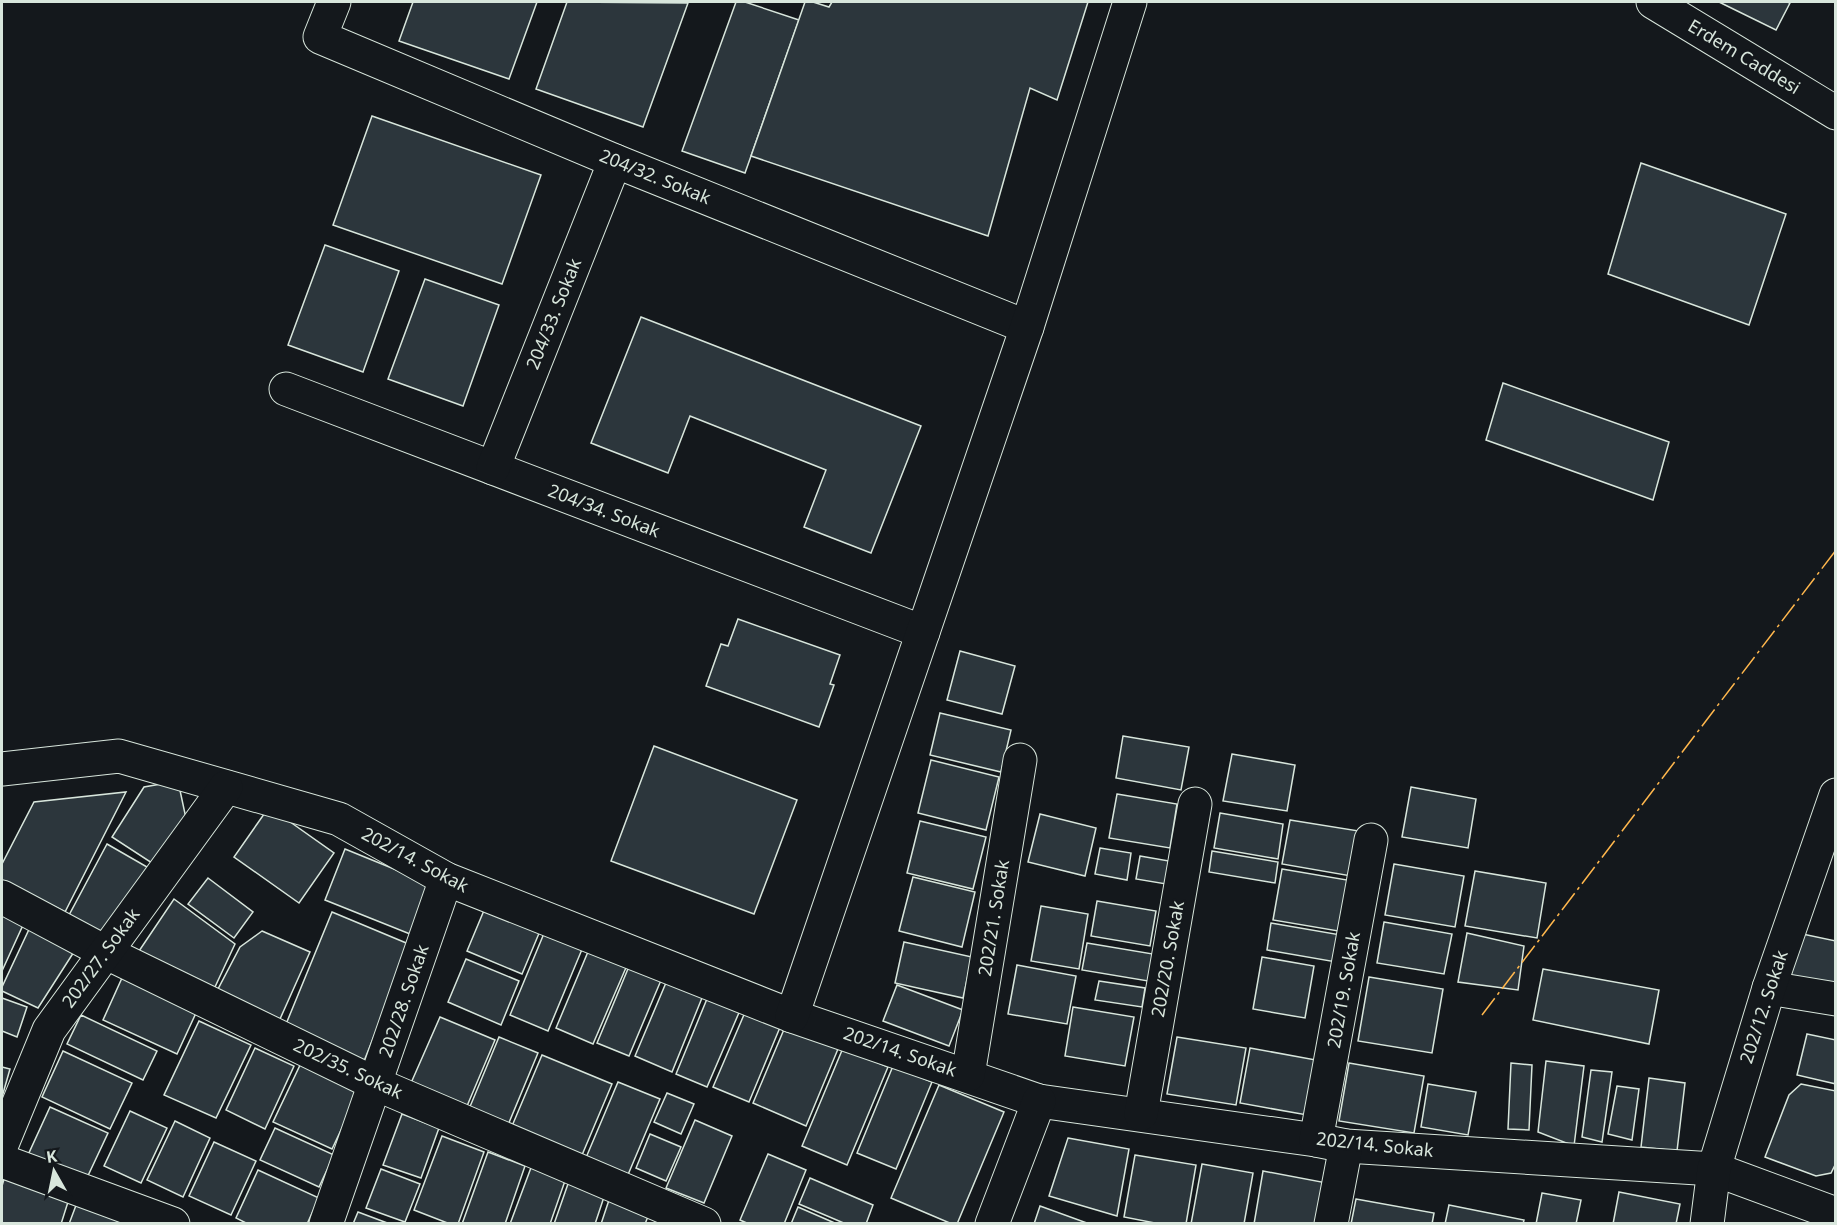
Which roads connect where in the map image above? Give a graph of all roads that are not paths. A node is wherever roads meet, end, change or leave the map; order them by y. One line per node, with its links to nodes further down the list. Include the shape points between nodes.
1 (334, 2): 5 (street, 204/32. Sokak, via 320,37)
2 (1130, 2): 6 (street)
3 (1653, 2): 4 (street, Erdem Caddesi)
4 (1836, 113)
5 (615, 161): 6 (street, 204/32. Sokak); 8 (street, 204/33. Sokak)
6 (1027, 327): 9 (street)
7 (286, 389): 8 (street, 204/34. Sokak)
8 (493, 468): 9 (street, 204/34. Sokak)
9 (923, 632): 21 (street)
10 (1020, 760): 22 (street, 202/21. Sokak)
11 (2, 769): 12 (street, 202/14. Sokak, via 118,756)
12 (226, 787): 16 (street, 202/14. Sokak, via 339,819); 18 (street, 202/27. Sokak)
13 (1836, 795): 19 (street, 202/12. Sokak)
14 (1195, 804): 25 (street, 202/20. Sokak)
15 (1371, 840): 26 (street, 202/19. Sokak)
16 (446, 879): 21 (street, 202/14. Sokak); 23 (street, 202/28. Sokak)
17 (2, 897): 18 (street, 202/35. Sokak)
18 (105, 952): 23 (street, 202/35. Sokak); 27 (street, 202/27. Sokak, via 49,1030)
19 (1769, 988): 20 (street); 29 (street, 202/12. Sokak)
20 (1836, 999)
21 (792, 1016): 22 (street, 202/14. Sokak)
22 (968, 1075): 24 (street, 202/14. Sokak)
23 (376, 1084): 32 (street, 202/28. Sokak); 33 (street, 202/35. Sokak)
24 (1039, 1101): 25 (street, 202/14. Sokak); 34 (street)
25 (1141, 1114): 26 (street, 202/14. Sokak)
26 (1331, 1143): 29 (street, 202/14. Sokak); 35 (street, 202/19. Sokak)
27 (2, 1144)
28 (2, 1161): 31 (street)
29 (1714, 1169): 30 (street, 202/14. Sokak); 36 (street, 202/12. Sokak)
30 (1836, 1214)
31 (173, 1224)
32 (326, 1224)
33 (704, 1224)
34 (992, 1224)
35 (1331, 1224)
36 (1707, 1224)

